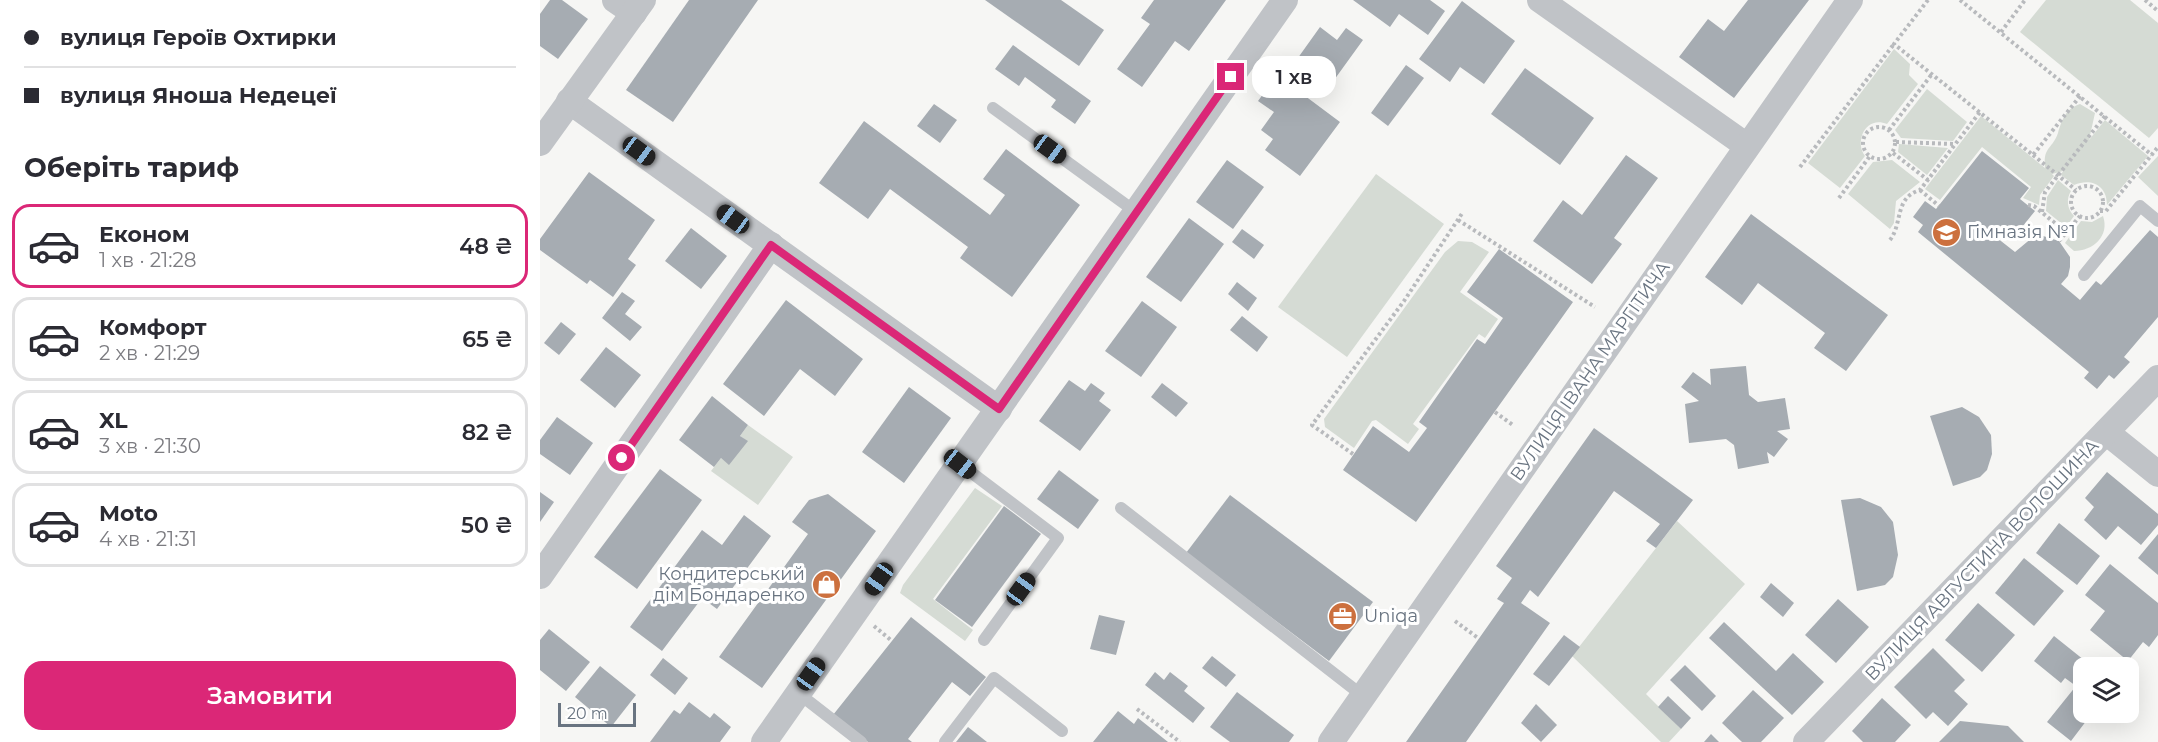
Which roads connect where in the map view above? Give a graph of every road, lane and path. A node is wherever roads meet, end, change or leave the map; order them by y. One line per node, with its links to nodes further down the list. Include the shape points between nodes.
1 (1285, 0): 36 (street)
2 (1540, 0): 22 (street)
3 (1850, 0): 22 (street, ВУЛИЦЯ ІВАНА МАРГІТИЧА)
4 (1928, 0): 11 (path)
5 (1960, 0): 10 (path)
6 (2025, 0): 10 (path)
7 (2145, 0): 9 (path)
8 (631, 4): 14 (street)
9 (2158, 11)
10 (2001, 32): 13 (path)
11 (1894, 44): 12 (path); 28 (path)
12 (1932, 74): 16 (path); 18 (path)
13 (2081, 95): 17 (path); 25 (path)
14 (570, 101): 20 (street); 46 (street)
15 (993, 108): 36 (lane)
16 (1980, 112): 21 (path); 25 (path)
17 (2105, 116): 26 (path); 29 (path)
18 (1889, 130): 19 (path); 27 (path, via 1875,127 1866,133 1863,143)
19 (1896, 142): 21 (path); 24 (path)
20 (540, 143)
21 (1955, 144): 30 (path)
22 (1747, 146): 65 (street, ВУЛИЦЯ ІВАНА МАРГІТИЧА)
23 (2158, 147): 26 (path)
24 (1893, 153): 27 (path, via 1880,159); 30 (path)
25 (2033, 155): 29 (path)
26 (2152, 155): 39 (path, via 2106,211)
27 (1870, 156): 33 (path)
28 (1800, 167)
29 (2057, 175): 32 (path); 38 (path, via 2045,192)
30 (1928, 180): 31 (path)
31 (1920, 190): 35 (path); 44 (path, via 1901,206 1897,231)
32 (2076, 190): 39 (path, via 2090,186 2099,191 2104,201); 40 (path, via 2071,204)
33 (1839, 198)
34 (2028, 205): 38 (path)
35 (1939, 206)
36 (1136, 212): 50 (street)
37 (1463, 212): 41 (path)
38 (2042, 212): 43 (path)
39 (2100, 212): 40 (path, via 2091,217)
40 (2080, 216): 43 (path)
41 (1458, 220): 48 (path); 54 (path, via 1404,301 1312,425)
42 (2158, 221): 47 (lane, via 2140,206)
43 (2067, 232): 45 (path)
44 (1890, 240)
45 (2060, 241)
46 (771, 245): 50 (street); 58 (street)
47 (2084, 275)
48 (1595, 307)
49 (2158, 378): 53 (street, ВУЛИЦЯ АВГУСТИНА ВОЛОШИНА)
50 (999, 409): 55 (street)
51 (1495, 412): 52 (path)
52 (1513, 425)
53 (2106, 432): 56 (street); 73 (street, ВУЛИЦЯ АВГУСТИНА ВОЛОШИНА)
54 (1353, 454)
55 (960, 464): 62 (lane, via 1058,538); 64 (street)
56 (2158, 474)
57 (1121, 508): 65 (lane)
58 (540, 576)
59 (1455, 621): 61 (path)
60 (870, 624): 63 (path)
61 (1478, 639)
62 (984, 640)
63 (892, 641)
64 (798, 693): 68 (street); 69 (lane)
65 (1363, 696): 72 (street, ВУЛИЦЯ ІВАНА МАРГІТИЧА)
66 (1137, 709): 71 (path)
67 (1062, 731): 70 (lane, via 994,678)
68 (764, 742)
69 (861, 742)
70 (945, 742)
71 (1180, 742)
72 (1331, 742)
73 (1806, 742)

